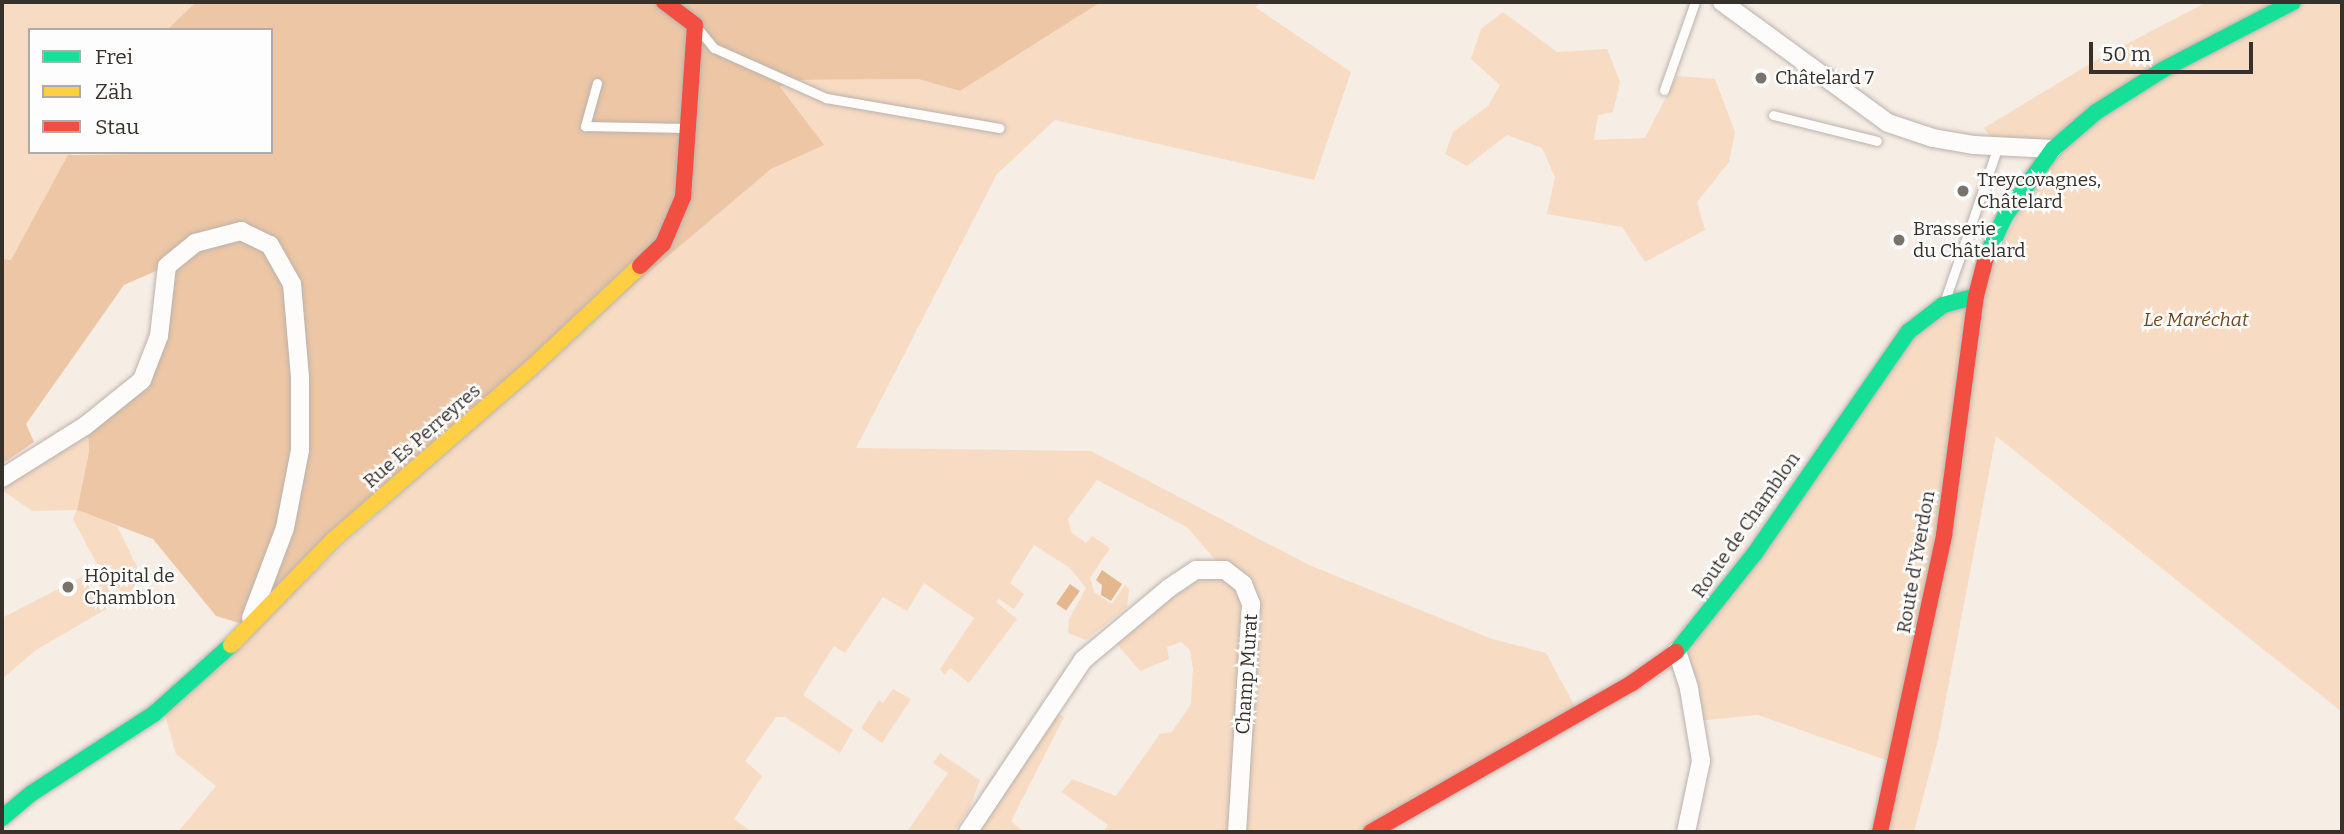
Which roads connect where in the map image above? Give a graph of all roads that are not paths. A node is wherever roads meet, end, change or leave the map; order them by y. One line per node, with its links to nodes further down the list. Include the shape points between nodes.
1 (664, 2): 5 (street)
2 (1695, 2): 7 (lane)
3 (1722, 2): 12 (street, via 1888,123 1933,138)
4 (2293, 2): 13 (street, via 2153,76 2096,112)
5 (695, 25): 9 (street, Rue Es Perreyres); 10 (lane, via 714,48 826,98)
6 (597, 83): 9 (lane, via 585,126)
7 (1664, 90)
8 (1773, 115): 11 (lane)
9 (688, 128): 17 (street, Rue Es Perreyres, via 683,197 663,244 531,368 332,541)
10 (999, 128)
11 (1877, 141)
12 (1998, 146): 13 (street); 15 (lane)
13 (2053, 149): 14 (street, via 2004,216)
14 (1976, 296): 15 (street, Route de Chamblon); 24 (street, Route d'Yverdon, via 1942,548)
15 (1943, 304): 18 (street, Route de Chamblon, via 1908,332 1755,553)
16 (2, 478): 17 (street, via 85,426 142,380 159,336 167,266 195,243 241,231 270,245 292,284 300,450 285,528)
17 (248, 625): 19 (street, Rue Es Perreyres, via 210,667 155,713)
18 (1677, 650): 22 (street, Route de Chamblon, via 1632,683); 23 (street, via 1701,761)
19 (2, 818)
20 (968, 832): 21 (street, Champ Murat, via 1083,660 1196,570 1225,570 1243,584 1251,604)
21 (1237, 832)
22 (1371, 832)
23 (1686, 832)
24 (1880, 832)

